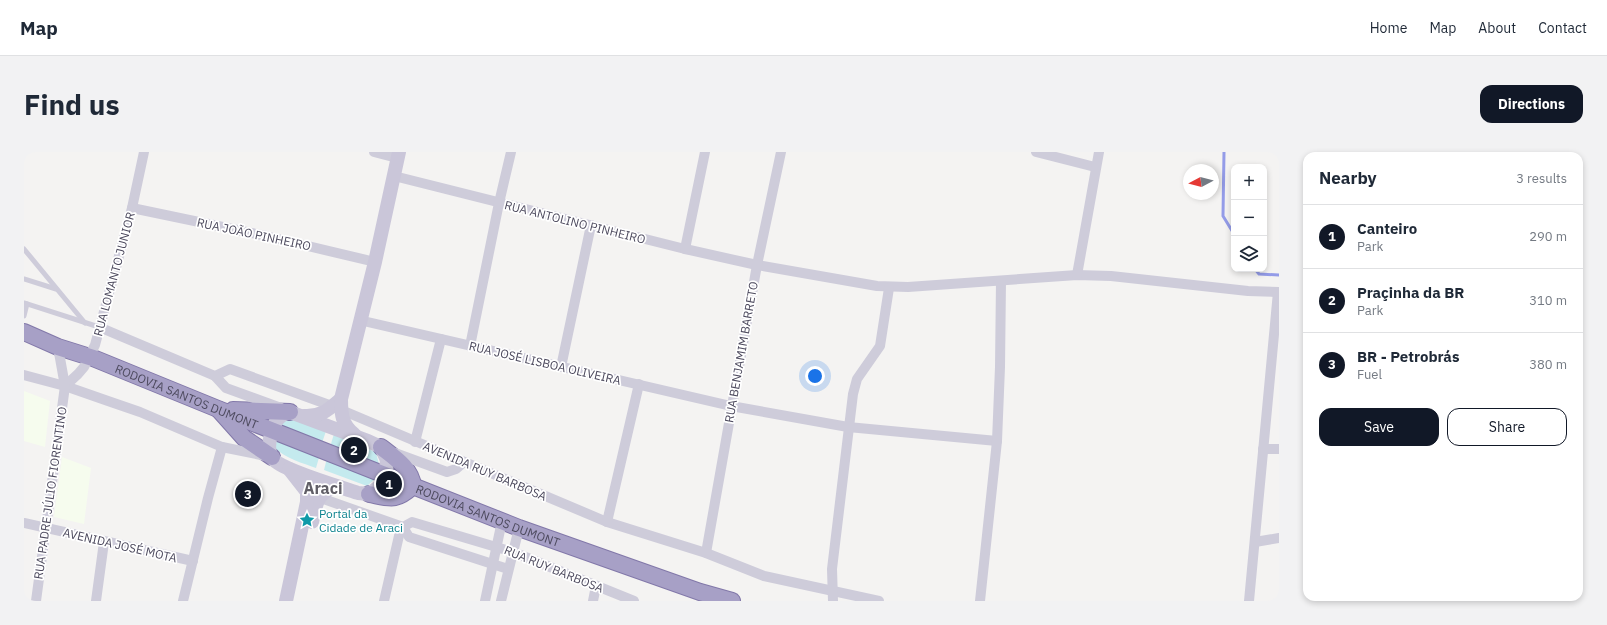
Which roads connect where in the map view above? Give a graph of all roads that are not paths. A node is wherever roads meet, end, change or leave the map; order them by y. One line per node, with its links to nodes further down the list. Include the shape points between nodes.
1 (144, 152): 12 (street, RUA LOMANTO JUNIOR)
2 (374, 152): 8 (street)
3 (511, 152): 11 (street)
4 (706, 152): 15 (street)
5 (781, 152): 17 (street, RUA BENJAMIM BARRETO)
6 (1036, 152): 9 (street)
7 (1099, 152): 9 (street)
8 (398, 155): 10 (main road)
9 (1095, 167): 18 (street)
10 (394, 176): 11 (street, RUA ANTOLINO PINHEIRO); 16 (main road)
11 (499, 203): 13 (street, RUA ANTOLINO PINHEIRO); 31 (street)
12 (132, 208): 16 (street, RUA JOÃO PINHEIRO); 28 (street, RUA LOMANTO JUNIOR)
13 (591, 225): 15 (street, RUA ANTOLINO PINHEIRO); 34 (street)
14 (24, 249): 22 (lane)
15 (685, 249): 17 (street, RUA ANTOLINO PINHEIRO)
16 (375, 262): 26 (main road)
17 (757, 265): 21 (street, RUA ANTOLINO PINHEIRO); 40 (street, RUA BENJAMIM BARRETO)
18 (1077, 275): 20 (street, RUA ANTOLINO PINHEIRO); 23 (street, RUA ANTOLINO PINHEIRO, via 1162,280 1209,287)
19 (24, 279): 22 (lane)
20 (1001, 281): 21 (street, RUA ANTOLINO PINHEIRO); 46 (street)
21 (889, 288): 43 (street, via 881,342 854,386)
22 (57, 290): 27 (lane)
23 (1278, 292): 50 (street)
24 (26, 304): 25 (lane); 27 (lane)
25 (24, 316)
26 (359, 320): 30 (street, RUA JOSÉ LISBOA OLIVEIRA); 39 (main road)
27 (85, 323): 28 (lane)
28 (99, 328): 33 (street, RUA LOMANTO JUNIOR); 36 (street)
29 (24, 332): 32 (highway, RODOVIA SANTOS DUMONT)
30 (441, 339): 31 (street, RUA JOSÉ LISBOA OLIVEIRA); 47 (street)
31 (470, 346): 34 (street, RUA JOSÉ LISBOA OLIVEIRA)
32 (58, 347): 33 (highway, RODOVIA SANTOS DUMONT); 38 (street, RUA PADRE JÚLIO FIORENTINO)
33 (90, 357): 38 (street, RUA LOMANTO JUNIOR, via 78,374); 41 (highway, RODOVIA SANTOS DUMONT)
34 (561, 367): 37 (street, RUA JOSÉ LISBOA OLIVEIRA)
35 (24, 375): 38 (street)
36 (215, 376): 39 (street, AVENIDA RUY BARBOSA, via 230,368); 42 (street, via 226,388)
37 (639, 384): 40 (street, RUA JOSÉ LISBOA OLIVEIRA); 61 (street)
38 (65, 386): 48 (street, via 140,412); 64 (street, RUA PADRE JÚLIO FIORENTINO)
39 (338, 405): 42 (main road, via 315,416); 45 (main road, via 344,424); 47 (street, AVENIDA RUY BARBOSA)
40 (731, 406): 43 (street, RUA JOSÉ LISBOA OLIVEIRA); 71 (street, RUA BENJAMIM BARRETO)
41 (218, 409): 42 (highway); 44 (highway, RODOVIA SANTOS DUMONT); 52 (highway, via 244,438)
42 (296, 414): 44 (main road, via 278,418); 45 (main road)
43 (848, 427): 46 (street, RUA JOSÉ LISBOA OLIVEIRA); 76 (street, via 832,569)
44 (272, 430): 52 (main road, via 269,443); 55 (highway, RODOVIA SANTOS DUMONT)
45 (355, 435): 49 (main road)
46 (997, 441): 89 (street)
47 (415, 442): 53 (street, AVENIDA RUY BARBOSA)
48 (222, 447): 52 (street); 72 (street)
49 (381, 447): 53 (street, via 447,472 456,470); 55 (main road, via 387,460); 57 (highway, via 403,466)
50 (1263, 449): 51 (street); 68 (street)
51 (1279, 449)
52 (272, 457): 54 (main road)
53 (464, 462): 61 (street, AVENIDA RUY BARBOSA)
54 (289, 469): 56 (main road); 59 (main road)
55 (384, 475): 57 (highway, RODOVIA SANTOS DUMONT); 58 (main road, via 380,486)
56 (340, 486): 58 (main road); 59 (main road)
57 (413, 486): 58 (highway, via 404,495 397,497); 60 (highway, RODOVIA SANTOS DUMONT)
58 (369, 494)
59 (313, 495): 63 (street); 80 (main road, via 307,502); 81 (main road, via 313,516)
60 (502, 521): 65 (highway, RODOVIA SANTOS DUMONT); 69 (street)
61 (607, 522): 71 (street, AVENIDA RUY BARBOSA)
62 (24, 523): 64 (street, AVENIDA JOSÉ MOTA)
63 (402, 527): 69 (street, RUA RUY BARBOSA, via 412,522); 73 (street, via 408,538); 82 (street)
64 (46, 528): 67 (street, AVENIDA JOSÉ MOTA); 77 (street, RUA PADRE JÚLIO FIORENTINO)
65 (519, 528): 70 (street); 87 (highway, RODOVIA SANTOS DUMONT)
66 (1279, 538): 68 (street)
67 (104, 542): 72 (street, AVENIDA JOSÉ MOTA); 78 (street)
68 (1255, 542): 90 (street)
69 (497, 546): 70 (street, RUA RUY BARBOSA); 73 (street)
70 (513, 552): 74 (street); 75 (street, RUA RUY BARBOSA)
71 (706, 553): 76 (street, AVENIDA RUY BARBOSA, via 764,576)
72 (193, 561): 79 (street)
73 (493, 564): 74 (street); 83 (street)
74 (508, 569): 84 (street)
75 (596, 586): 85 (street); 86 (street, RUA RUY BARBOSA)
76 (833, 596): 88 (street, AVENIDA RUY BARBOSA)
77 (36, 601)
78 (96, 601)
79 (183, 601)
80 (286, 601)
81 (295, 601)
82 (384, 601)
83 (485, 601)
84 (501, 601)
85 (593, 601)
86 (634, 601)
87 (732, 601)
88 (879, 601)
89 (980, 601)
90 (1250, 601)

